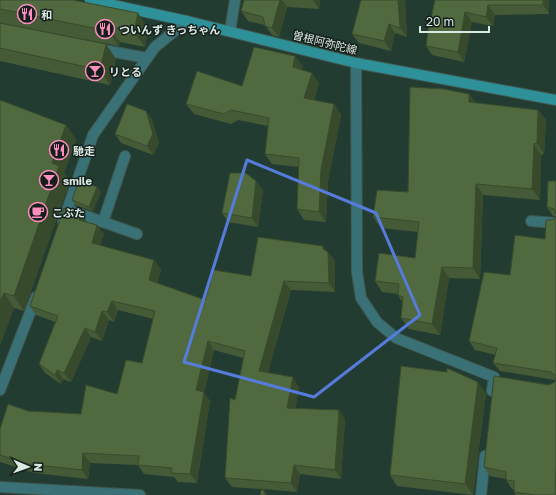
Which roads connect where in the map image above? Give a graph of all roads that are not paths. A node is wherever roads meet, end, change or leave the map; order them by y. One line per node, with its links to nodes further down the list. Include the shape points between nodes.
1 (90, 0): 3 (main road, 曽根阿弥陀線)
2 (234, 0): 4 (street)
3 (187, 21): 4 (main road, 曽根阿弥陀線); 6 (street, via 155,47)
4 (230, 31): 7 (main road, 曽根阿弥陀線)
5 (85, 46): 6 (street)
6 (147, 58): 10 (street, via 93,135)
7 (356, 63): 8 (main road, 曽根阿弥陀線); 18 (street, via 357,272 362,298 378,322 396,338 498,378)
8 (556, 100)
9 (125, 156): 12 (street)
10 (67, 210): 12 (street); 14 (street)
11 (531, 221): 13 (street)
12 (103, 222): 15 (street)
13 (556, 223)
14 (60, 231)
15 (137, 234)
16 (39, 288): 17 (street)
17 (0, 390)
18 (491, 401)
19 (486, 448): 22 (street)
20 (0, 487): 21 (street)
21 (140, 495)
22 (481, 495)

